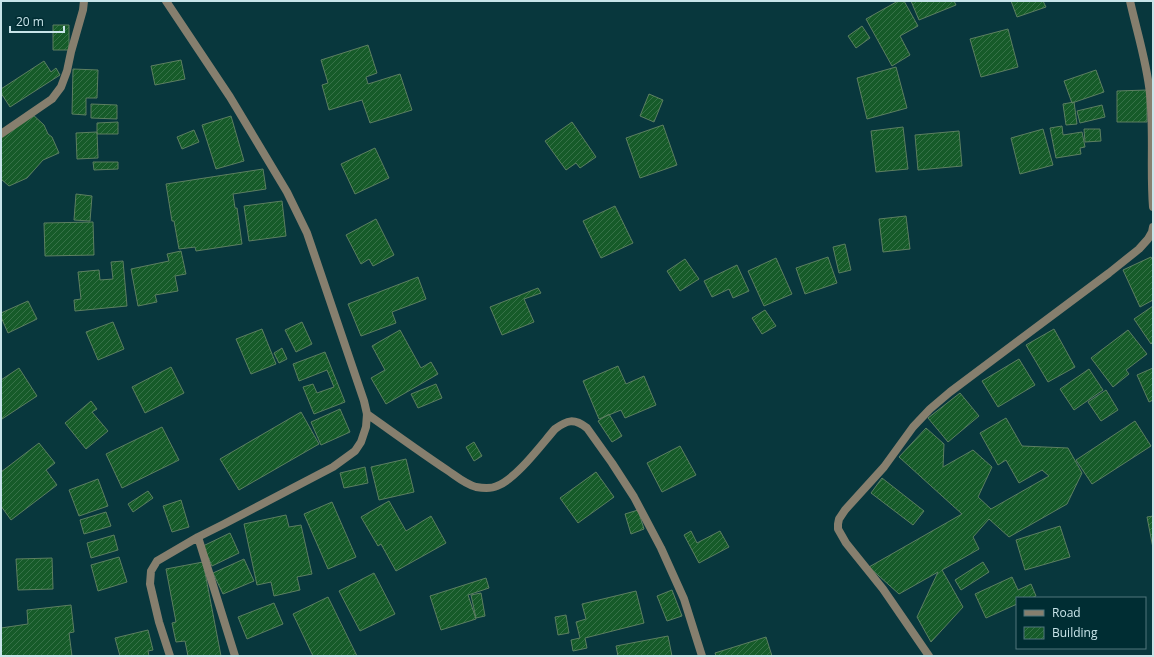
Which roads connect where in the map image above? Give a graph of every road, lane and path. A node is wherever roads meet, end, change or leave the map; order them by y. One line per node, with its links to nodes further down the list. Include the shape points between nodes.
1 (84, 1): 4 (street, via 61,87 52,99)
2 (166, 1): 7 (street, via 230,97 287,192 306,233)
3 (1130, 1): 5 (street, via 1150,94)
4 (1, 134)
5 (1153, 208)
6 (1153, 227): 12 (street, via 1148,240 1139,249 930,409 839,519 838,529 846,543 883,589)
7 (367, 414): 8 (street, via 366,427 355,451 327,470); 11 (street, via 464,482 487,488 496,487 507,481 562,424 568,421 582,424 616,468 661,548 684,599)
8 (198, 537): 9 (street, via 157,561 151,571 150,584); 10 (street)
9 (170, 656)
10 (235, 656)
11 (702, 656)
12 (929, 656)

